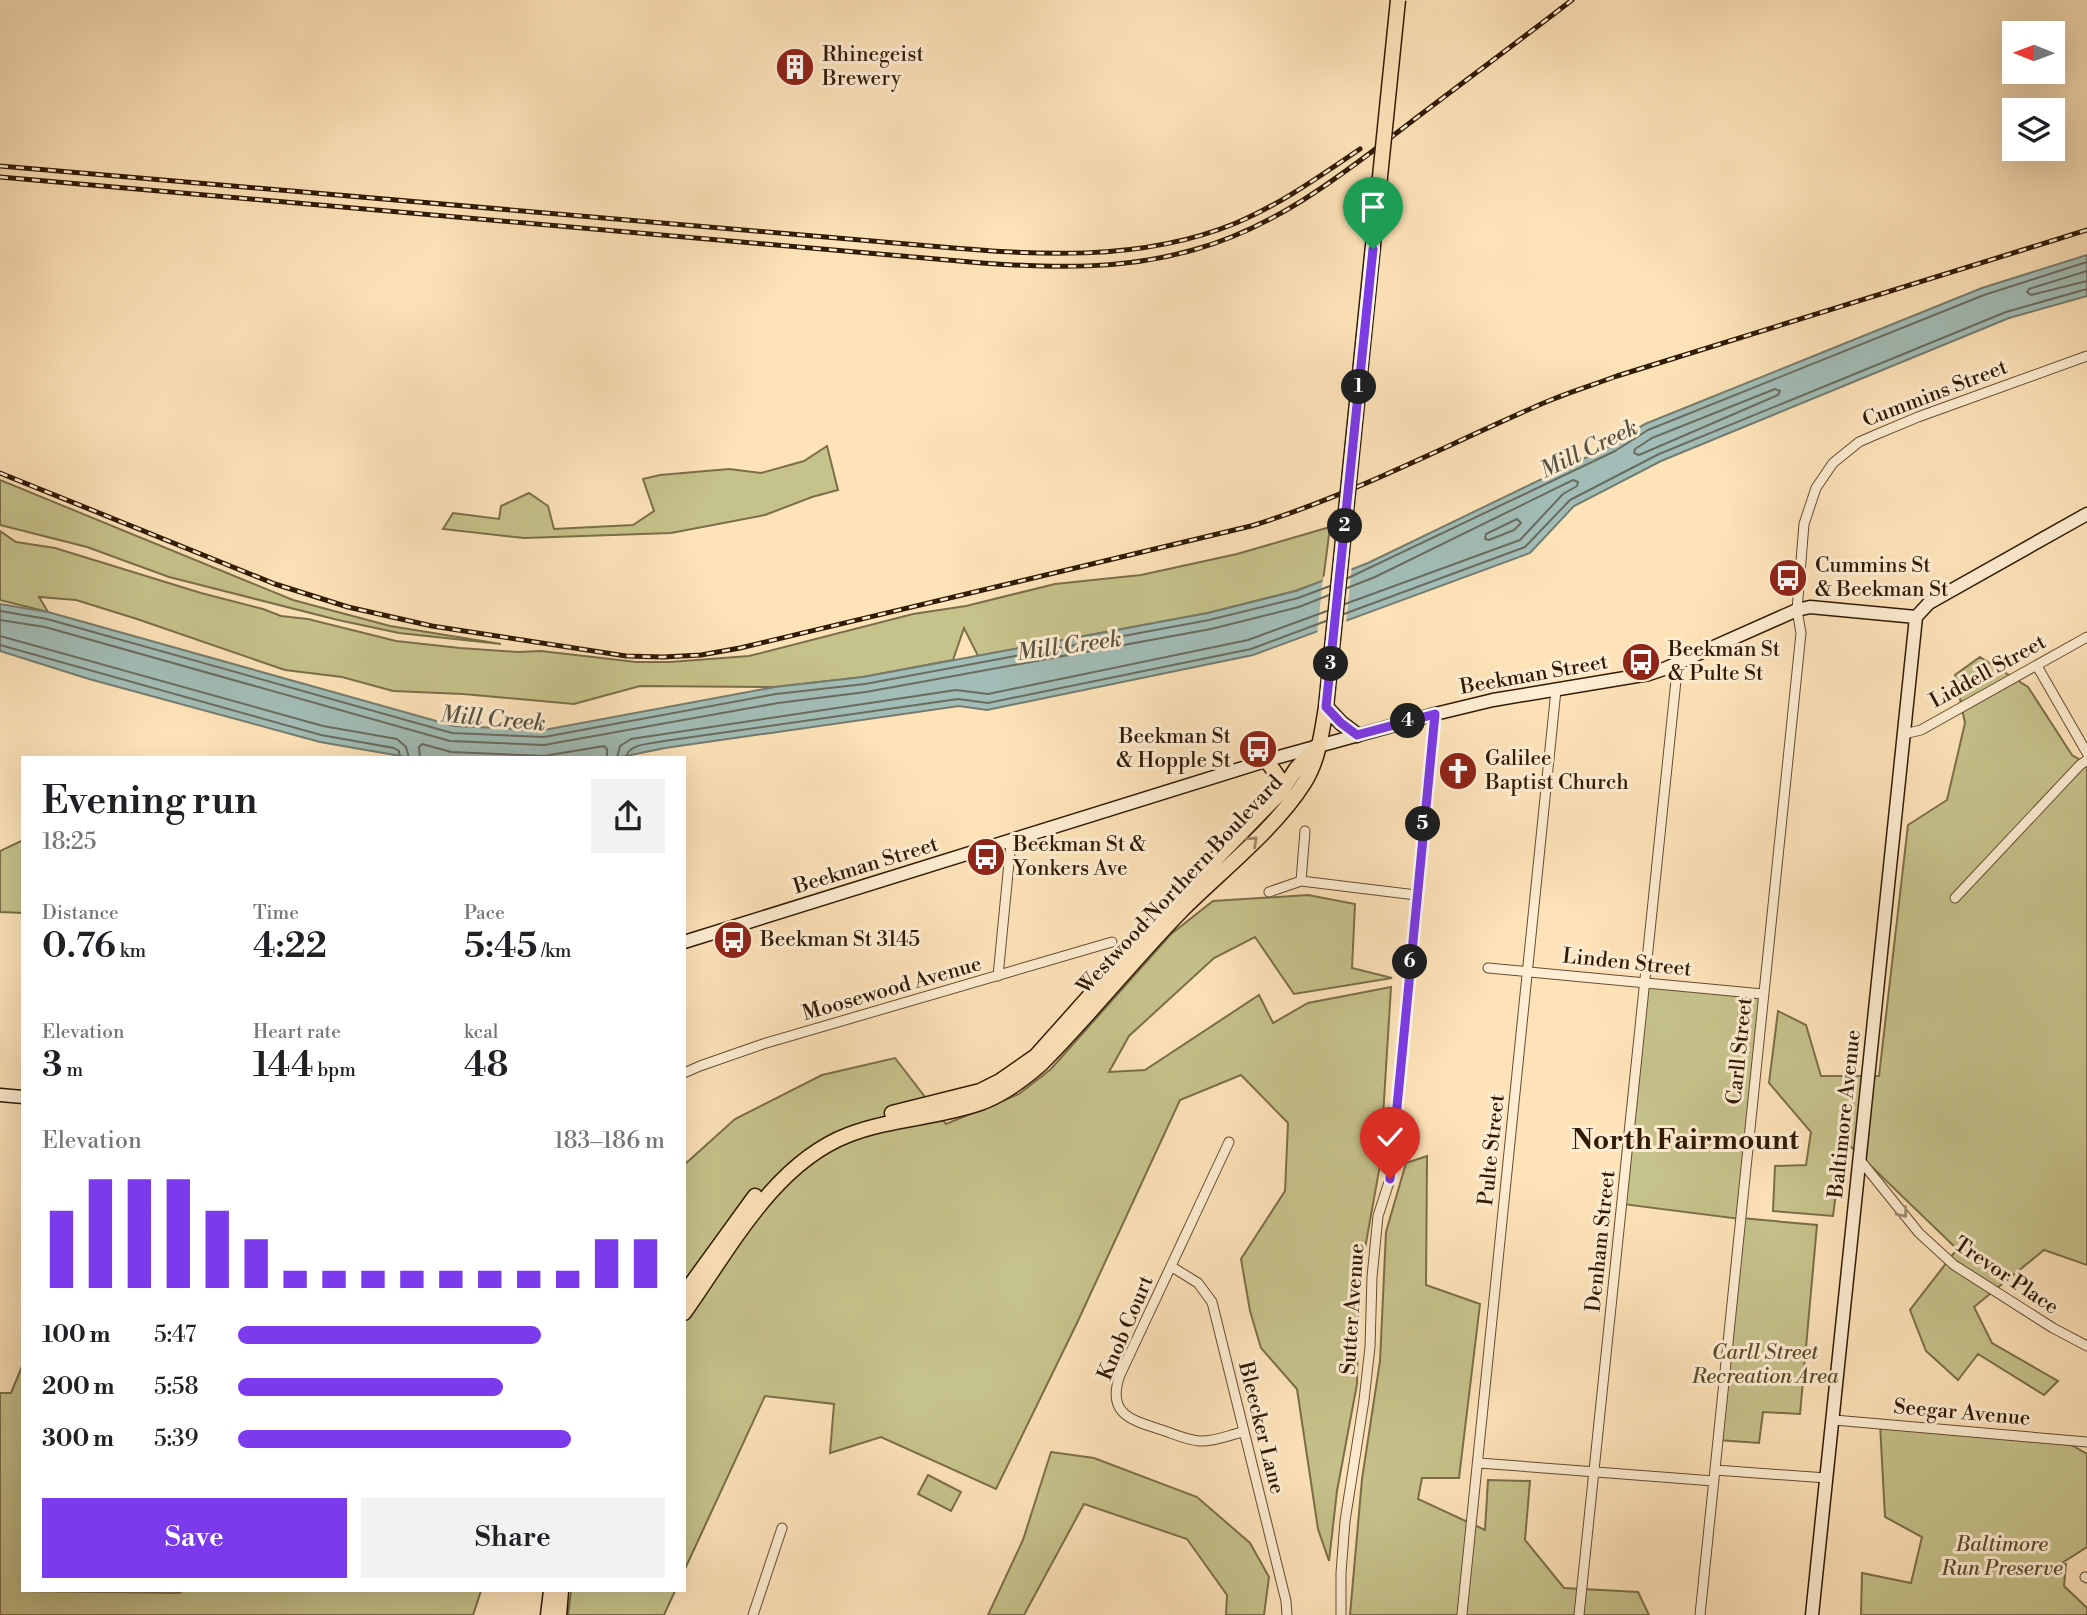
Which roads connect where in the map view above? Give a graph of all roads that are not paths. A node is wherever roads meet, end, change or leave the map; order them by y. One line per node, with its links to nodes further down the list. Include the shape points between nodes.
1 (1398, 0): 11 (main road, bridge)
2 (2087, 356): 3 (street, Cummins Street, via 1859,442 1833,463)
3 (1814, 492): 5 (street, Carll Street, via 1804,524)
4 (2087, 514): 6 (main road, via 1929,603)
5 (1797, 610): 6 (main road, Beekman Street, via 1810,607); 8 (main road, Beekman Street); 32 (street, Carll Street, via 1801,633)
6 (1916, 617): 13 (main road, Baltimore Avenue)
7 (2087, 637): 9 (street, Liddell Street)
8 (1678, 662): 10 (main road, Beekman Street, via 1634,677); 31 (street, Denham Street)
9 (2037, 666): 13 (street, Liddell Street, via 1921,730); 16 (street)
10 (1556, 690): 12 (main road, Beekman Street); 29 (street, Pulte Street)
11 (1327, 713): 14 (main road); 15 (main road)
12 (1435, 714): 14 (main road, Beekman Street); 24 (street, Sutter Avenue)
13 (1904, 734): 37 (main road, Baltimore Avenue)
14 (1357, 735): 15 (main road, Beekman Street)
15 (1317, 746): 18 (main road, Beekman Street); 19 (main road, Westwood Northern Boulevard); 40 (main road, Westwood Northern Boulevard, one-way to 15, via 760,1205 808,1157 871,1127 982,1102 1019,1083 1041,1064 1158,935 1270,825 1305,782)
16 (2087, 754)
17 (2087, 760): 25 (street)
18 (1267, 761): 19 (main road, via 1279,778); 21 (main road, Beekman Street)
19 (1281, 792): 39 (main road, Westwood Northern Boulevard, via 1182,893 1036,1056 980,1091 849,1125 810,1144 759,1191)
20 (1305, 831): 22 (street)
21 (1011, 842): 26 (main road, Beekman Street); 30 (street)
22 (1301, 881): 23 (street); 24 (street)
23 (1269, 892)
24 (1416, 895): 58 (street, Sutter Avenue, via 1390,1179 1378,1216 1370,1347 1345,1521)
25 (1955, 898)
26 (686, 941)
27 (1112, 942): 30 (street, Moosewood Avenue)
28 (1488, 968): 29 (street, Linden Street)
29 (1527, 971): 31 (street, Linden Street); 45 (street, Pulte Street)
30 (998, 976): 33 (street, Moosewood Avenue, via 763,1044)
31 (1646, 982): 32 (street, Linden Street); 47 (street, Denham Street)
32 (1763, 994): 46 (street, Carll Street)
33 (686, 1072)
34 (0, 1095): 35 (main road)
35 (21, 1097)
36 (1230, 1142): 38 (street, Knob Court)
37 (1860, 1160): 41 (street, Trevor Place, one-way to 41, via 1919,1233 1954,1265); 42 (main road, Baltimore Avenue)
38 (1172, 1267): 43 (street, Bleecker Lane, via 1198,1283 1212,1301); 43 (street, Knob Court, via 1120,1375 1119,1409 1130,1419 1199,1441)
39 (686, 1291)
40 (686, 1310)
41 (2087, 1346)
42 (1834, 1420): 44 (street, Seegar Avenue); 48 (main road, Baltimore Avenue)
43 (1243, 1432): 57 (street, Bleecker Lane)
44 (2087, 1442)
45 (1479, 1463): 47 (street); 53 (street, Pulte Street)
46 (1715, 1470): 48 (street); 49 (street, Carll Street)
47 (1596, 1472): 49 (street); 59 (street, Denham Street)
48 (1827, 1478): 61 (main road, Baltimore Avenue)
49 (1714, 1481): 60 (street, Carll Street)
50 (782, 1528): 56 (street)
51 (551, 1592): 54 (main road)
52 (561, 1592): 55 (main road)
53 (1462, 1614)
54 (548, 1615)
55 (559, 1615)
56 (753, 1615)
57 (1287, 1615)
58 (1341, 1615)
59 (1579, 1615)
60 (1700, 1615)
61 (1812, 1615)

